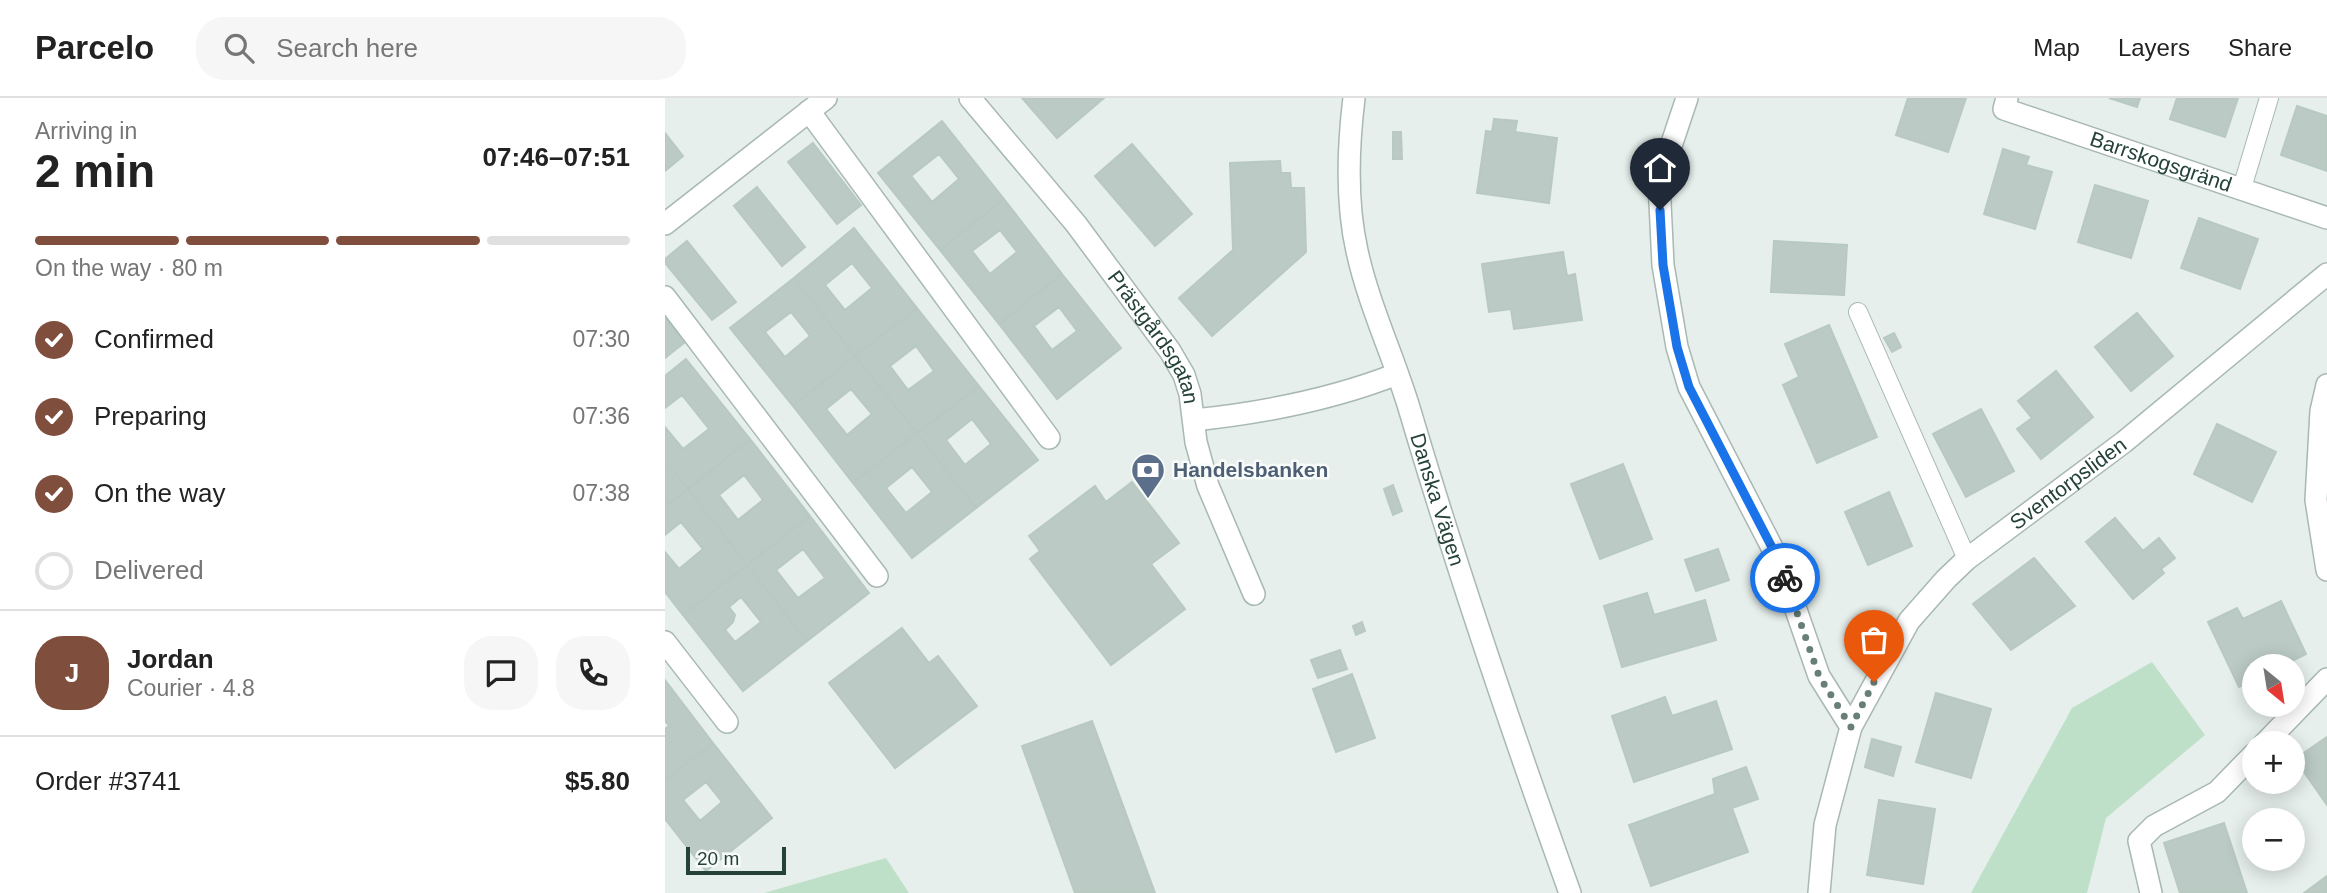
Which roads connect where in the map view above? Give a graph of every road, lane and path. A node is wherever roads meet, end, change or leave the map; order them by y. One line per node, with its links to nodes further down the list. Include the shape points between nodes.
1 (970, 98): 15 (street, Prästgårdsgatan, via 1076,224 1170,351 1184,375)
2 (1354, 98): 13 (street, Danska Vägen, via 1351,210 1357,251)
3 (1687, 98): 24 (street, via 1659,182 1663,265 1677,347 1694,397 1779,561 1819,676)
4 (2007, 98): 7 (street, Barrskogsgränd, via 2004,109)
5 (2269, 98): 7 (lane)
6 (817, 104): 9 (street); 16 (street)
7 (2242, 188): 8 (street, Barrskogsgränd)
8 (2327, 218)
9 (665, 224)
10 (2327, 274): 17 (street, Sventorpsliden, via 2124,442)
11 (665, 297): 19 (street)
12 (1859, 312): 17 (lane)
13 (1397, 374): 15 (street, Prästgårdsgatan, via 1360,388); 27 (street, Danska Vägen)
14 (2327, 385): 18 (street, via 2316,500)
15 (1194, 421): 20 (street, via 1208,486)
16 (1049, 438)
17 (1967, 559): 24 (street, Sventorpsliden, via 1909,621)
18 (2327, 570)
19 (877, 576)
20 (1254, 594)
21 (665, 642): 23 (street)
22 (2327, 679): 25 (street)
23 (727, 722)
24 (1851, 727): 28 (street, Sventorpsliden, via 1825,825)
25 (2277, 731)
26 (2242, 766): 29 (street, via 2217,792 2154,826 2139,841)
27 (1570, 893)
28 (1819, 893)
29 (2151, 893)

